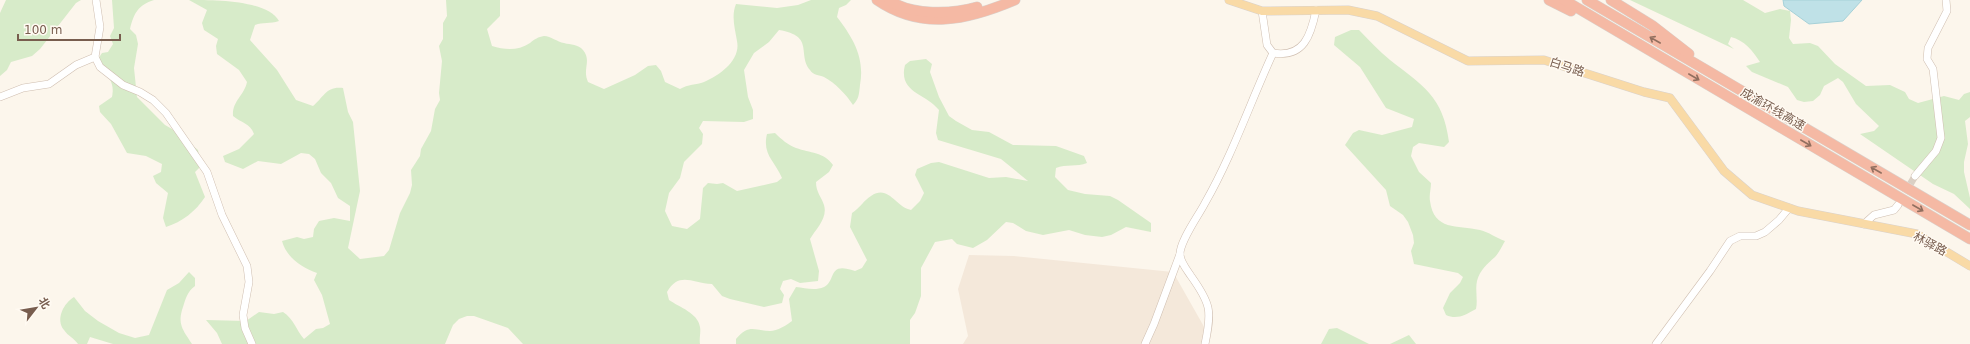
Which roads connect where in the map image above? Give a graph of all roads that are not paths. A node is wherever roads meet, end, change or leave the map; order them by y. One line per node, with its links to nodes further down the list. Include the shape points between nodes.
1 (96, 0): 15 (street, via 100,27)
2 (878, 0): 5 (highway, via 891,9 914,17 939,20 965,18)
3 (889, 0): 4 (highway, via 916,10 935,12 964,11)
4 (998, 0)
5 (1015, 0)
6 (1229, 0): 13 (main road, 白马路)
7 (1549, 0): 16 (highway)
8 (1564, 0): 16 (highway, 成渝环线高速)
9 (1586, 0): 17 (highway, 成渝环线高速, one-way to 9)
10 (1611, 0): 17 (highway, via 1653,26)
11 (1946, 0): 19 (street, via 1947,11 1928,48 1927,58 1933,69 1940,138 1936,151)
12 (1316, 10): 13 (main road, 白马路); 14 (street, via 1306,42 1284,55); 21 (main road, 白马路, via 1348,10 1377,16 1468,61 1544,60 1670,98 1724,171 1752,195)
13 (1262, 11): 14 (street, via 1267,45)
14 (1273, 53): 25 (street, via 1213,189 1185,238)
15 (95, 57): 18 (street, via 76,65 49,84 23,88); 27 (street, via 107,73 123,85 153,100 166,113 207,172 225,221 246,266 249,282 243,315)
16 (1676, 66): 24 (highway, 成渝环线高速, one-way to 24)
17 (1718, 78): 23 (highway, 成渝环线高速, one-way to 17)
18 (0, 97)
19 (1915, 176)
20 (1898, 205): 22 (street, via 1894,210 1874,215)
21 (1789, 208): 22 (main road, 白马路); 30 (street, via 1765,232 1756,236 1740,236 1730,241)
22 (1864, 224): 26 (main road, 林驿路, via 1917,234)
23 (1970, 225)
24 (1970, 239)
25 (1180, 254): 28 (street); 29 (street, via 1185,267 1206,297 1210,310)
26 (1970, 266)
27 (252, 344)
28 (1145, 344)
29 (1205, 344)
30 (1656, 344)

